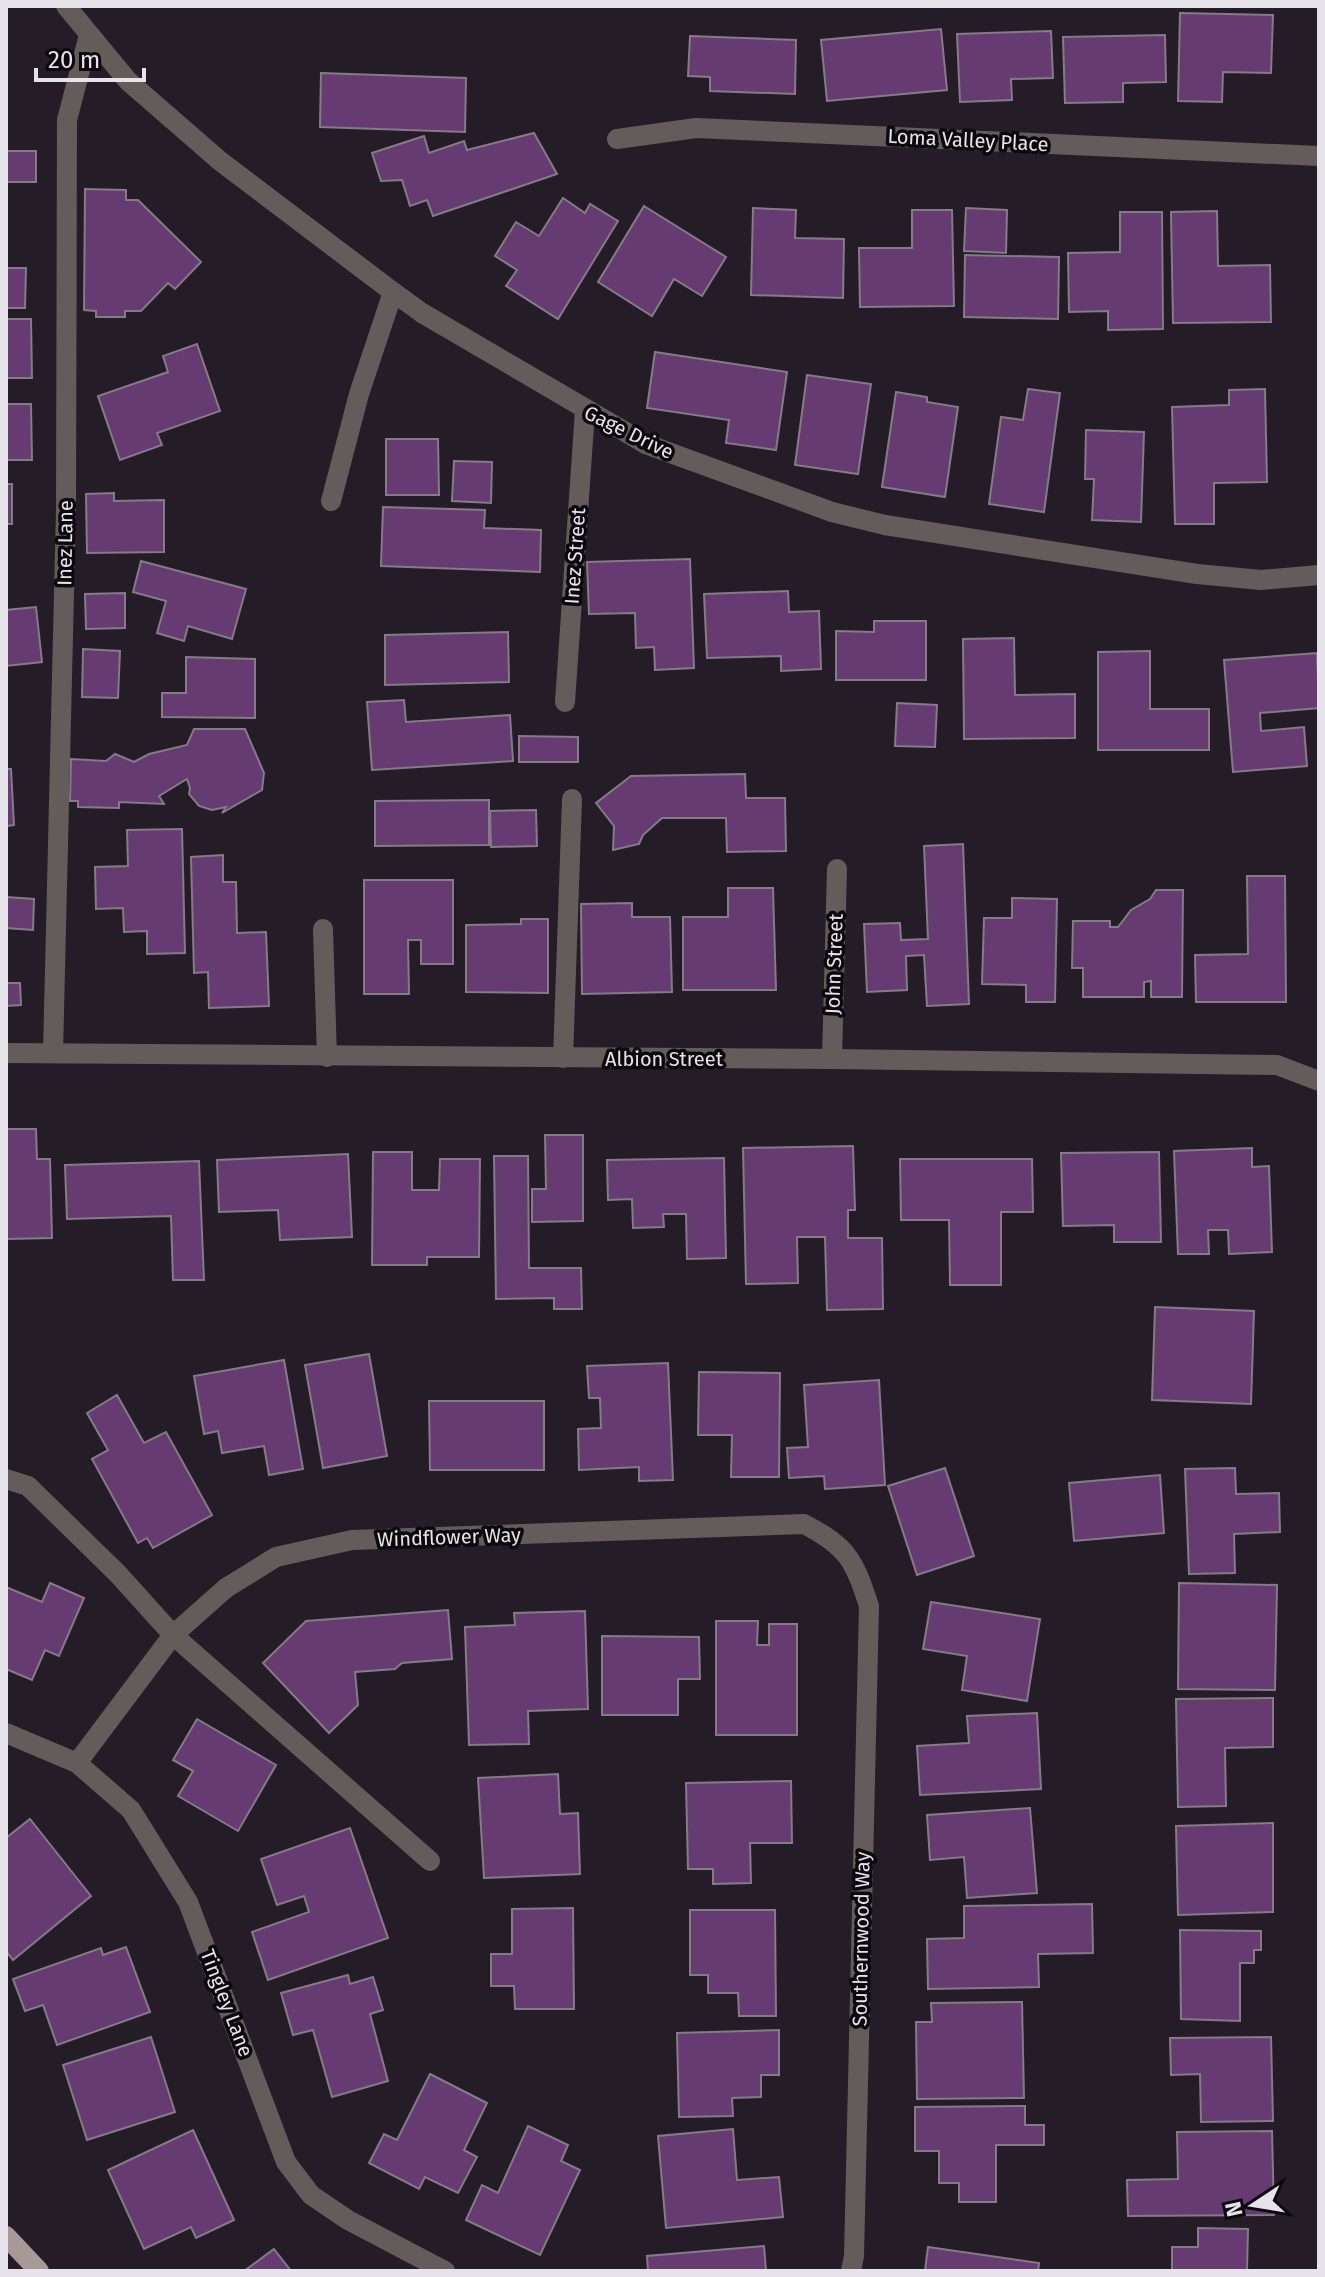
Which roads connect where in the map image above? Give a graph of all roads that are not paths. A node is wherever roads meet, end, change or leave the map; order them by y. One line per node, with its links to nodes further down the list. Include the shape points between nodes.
1 (66, 6): 2 (street, Gage Drive)
2 (89, 35): 5 (street, Gage Drive, via 128,81 220,161); 14 (street, Inez Lane, via 67,120 66,510)
3 (617, 139): 4 (street, Loma Valley Place, via 696,128)
4 (1319, 156)
5 (393, 292): 6 (street, Gage Drive); 7 (street)
6 (585, 410): 8 (street, Gage Drive, via 646,444 872,522 1197,574 1261,580); 9 (street, Inez Street)
7 (331, 501)
8 (1319, 575)
9 (565, 702)
10 (572, 799): 16 (street)
11 (837, 869): 17 (street, John Street)
12 (323, 929): 15 (street)
13 (6, 1053): 14 (street, Albion Street)
14 (53, 1053): 15 (street, Albion Street)
15 (327, 1057): 16 (street, Albion Street)
16 (563, 1058): 17 (street, Albion Street)
17 (832, 1059): 18 (street, Albion Street, via 1277,1065)
18 (1319, 1081)
19 (6, 1479): 21 (street, via 28,1486)
20 (869, 1606): 21 (street, Windflower Way, via 858,1573 836,1541 804,1524 352,1540 276,1557 226,1588); 28 (street, Southernwood Way)
21 (173, 1635): 23 (street, Windflower Way); 24 (street)
22 (6, 1733): 23 (street, Tingley Lane)
23 (77, 1763): 27 (street, Tingley Lane, via 131,1810 188,1902 286,2162 311,2195)
24 (430, 1861)
25 (6, 2236): 26 (main road)
26 (39, 2271)
27 (445, 2271)
28 (851, 2271)

